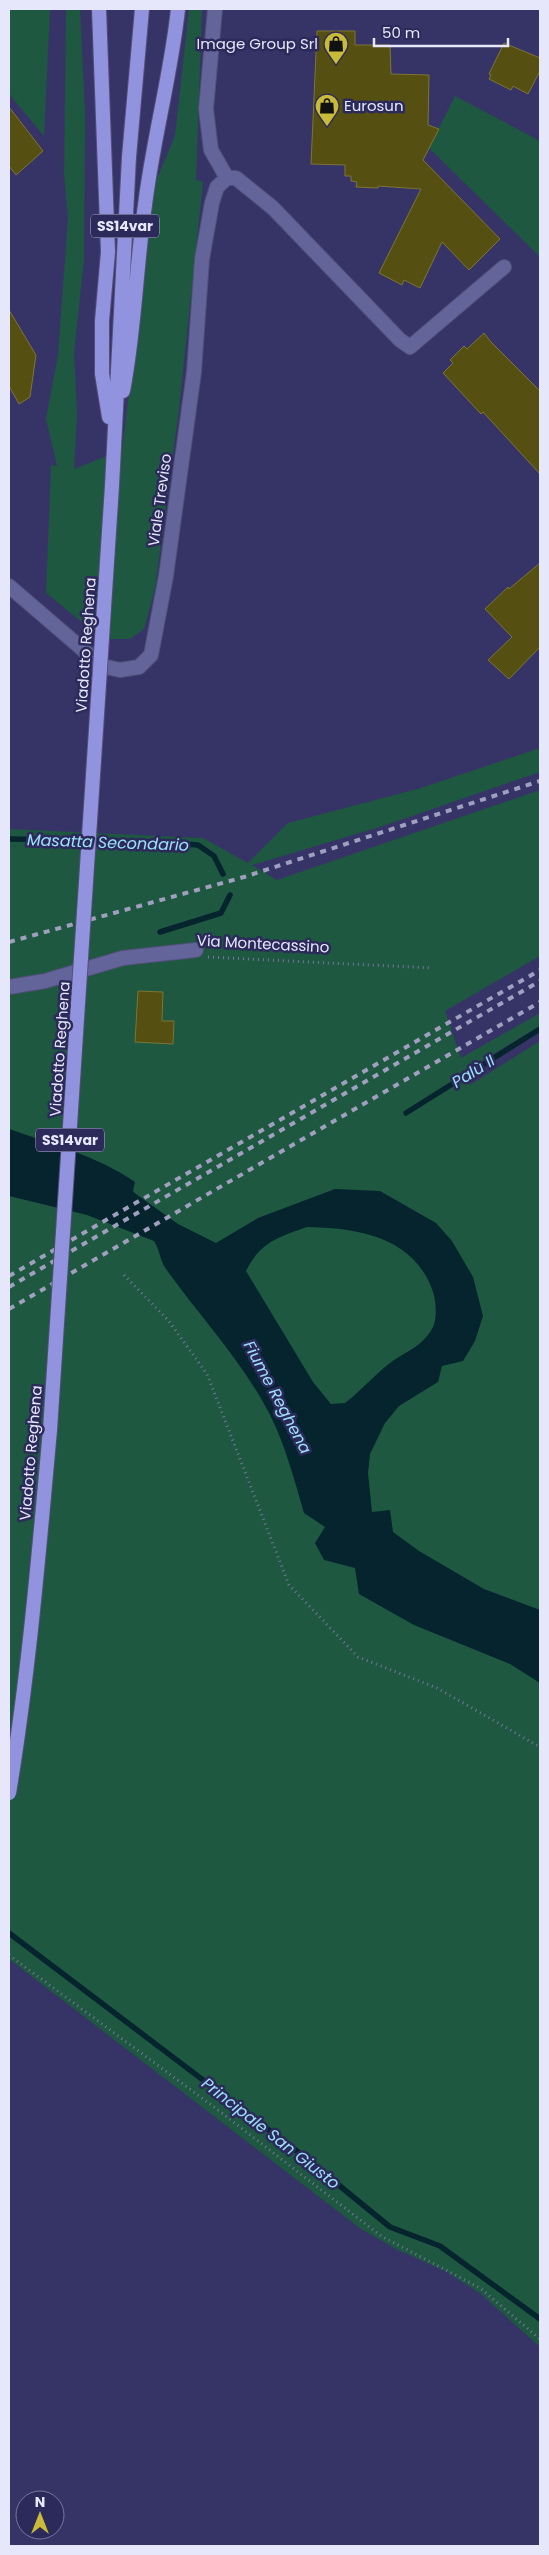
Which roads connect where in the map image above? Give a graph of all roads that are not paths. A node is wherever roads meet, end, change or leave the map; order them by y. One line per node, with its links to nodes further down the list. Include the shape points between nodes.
1 (99, 9): 7 (highway, via 108,252 102,321 102,374)
2 (142, 9): 7 (highway, SS14var, via 129,157)
3 (178, 9): 7 (highway, via 145,204 131,350)
4 (215, 9): 5 (street, via 206,108 210,150)
5 (227, 178): 6 (street, via 236,178 272,208 410,347); 8 (street, Viale Treviso, via 217,187 212,203 202,259 192,382 166,576 151,655 139,667 120,670 102,666)
6 (504, 267)
7 (113, 443): 11 (highway, Viadotto Reghena / SS14var, bridge, via 49,1440 36,1584)
8 (9, 586)
9 (201, 953): 10 (street, Via Montecassino, via 123,958 45,981)
10 (9, 987)
11 (9, 1793)

